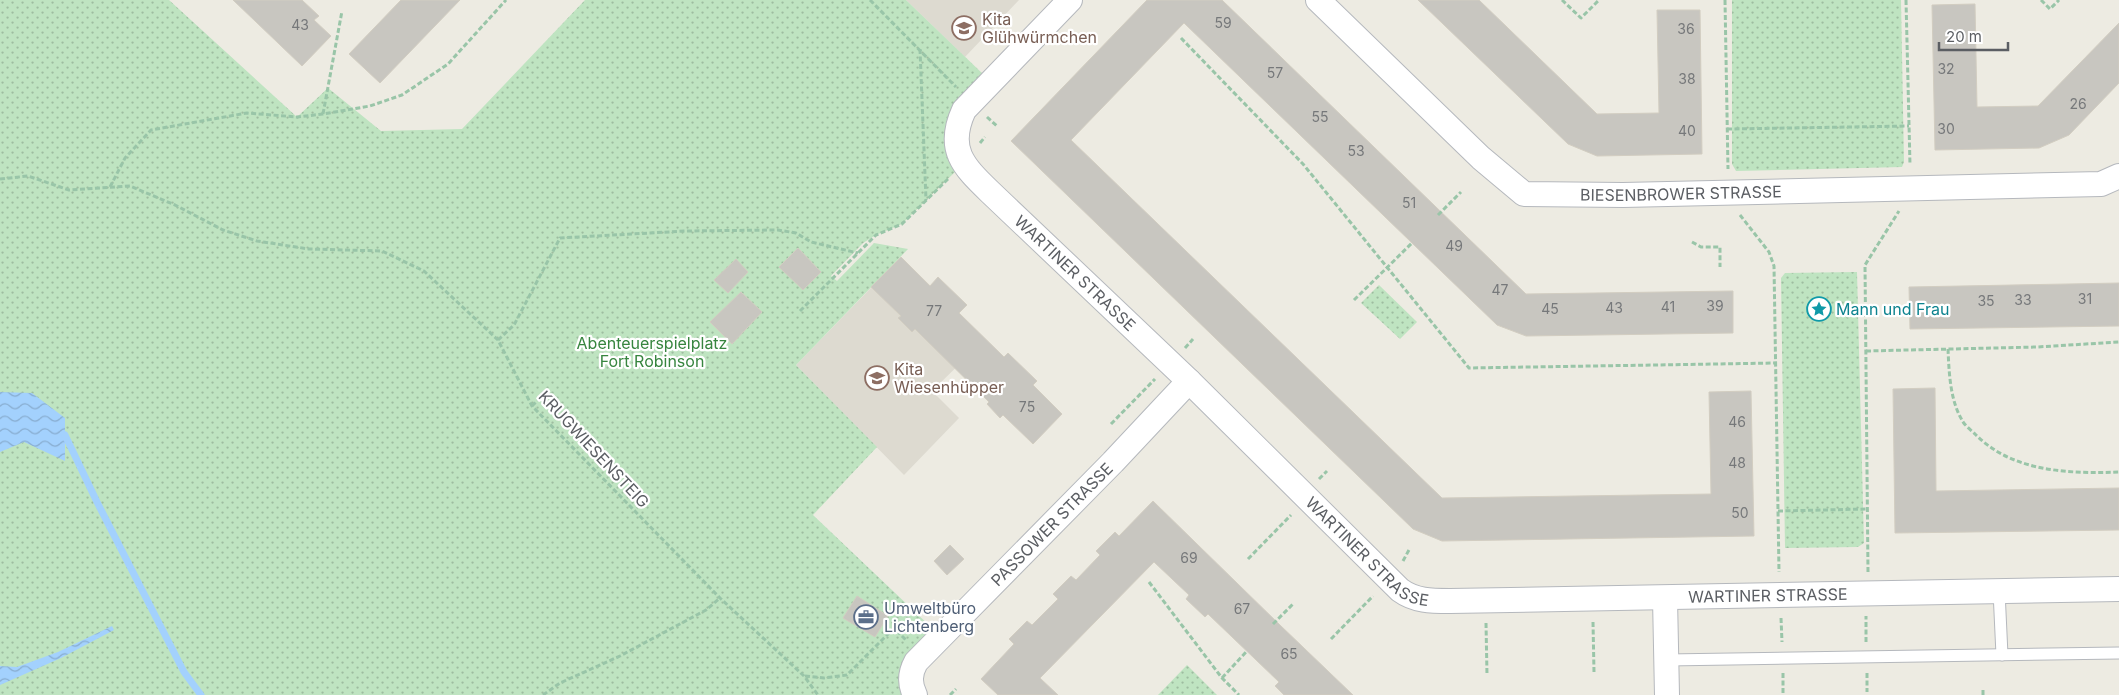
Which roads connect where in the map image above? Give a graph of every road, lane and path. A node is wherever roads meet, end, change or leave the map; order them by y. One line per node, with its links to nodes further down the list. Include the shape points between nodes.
1 (506, 0): 15 (path, via 448,64 402,95 370,106)
2 (870, 0): 13 (path)
3 (1070, 0): 14 (street, WARTINER STRASSE)
4 (1318, 0): 23 (street, BIESENBROWER STRASSE, via 1482,158 1524,194)
5 (1562, 0): 6 (path, via 1581,18)
6 (1599, 0)
7 (1725, 0): 17 (path)
8 (1906, 0): 16 (path)
9 (2041, 0): 10 (path, via 2050,9)
10 (2059, 0)
11 (342, 12): 15 (path)
12 (1181, 38): 31 (path, via 1303,164)
13 (920, 48): 14 (path); 25 (path)
14 (971, 102): 18 (street, WARTINER STRASSE, via 956,130)
15 (323, 114): 22 (path, via 298,117 247,113 151,130 125,158)
16 (1909, 126): 17 (path); 23 (path)
17 (1728, 129): 19 (path)
18 (963, 164): 25 (path); 40 (street, WARTINER STRASSE)
19 (1728, 175)
20 (2119, 176): 23 (street, BIESENBROWER STRASSE, via 2101,184)
21 (0, 179): 22 (path, KRUGWIESENSTEIG, via 28,176 69,190)
22 (110, 187): 35 (path, KRUGWIESENSTEIG, via 130,186 223,230 257,241 309,249 382,251 424,271)
23 (1910, 189): 39 (path, via 1909,196 1865,265)
24 (1461, 192): 27 (path)
25 (926, 201): 30 (path, via 902,224 876,235)
26 (1739, 213): 41 (path, via 1769,252 1774,266)
27 (1438, 215)
28 (1692, 242): 32 (path, via 1701,247 1720,246)
29 (1412, 243): 31 (path)
30 (858, 253): 34 (path); 35 (path, via 778,230 560,238 514,325)
31 (1388, 268): 33 (path); 41 (path, via 1469,368)
32 (1720, 268)
33 (1354, 300)
34 (800, 311)
35 (498, 340): 44 (path, KRUGWIESENSTEIG)
36 (1193, 340): 40 (path)
37 (2119, 342): 38 (path)
38 (1948, 349): 39 (path); 46 (path, via 1952,394 1962,421 1984,444 2019,462 2048,470 2084,474)
39 (1866, 351): 48 (path)
40 (1170, 363): 42 (street, WARTINER STRASSE); 45 (path)
41 (1777, 363): 49 (path)
42 (1189, 381): 47 (street, WARTINER STRASSE); 79 (street, PASSOWER STRASSE, via 916,662 910,681)
43 (540, 398): 44 (path)
44 (532, 406): 56 (path, KRUGWIESENSTEIG)
45 (1111, 424)
46 (2119, 472)
47 (1307, 499): 50 (path); 59 (street, WARTINER STRASSE, via 1409,597 1433,601)
48 (1867, 508): 49 (path); 54 (path)
49 (1778, 510): 55 (path)
50 (1248, 560)
51 (1149, 582): 72 (path)
52 (2119, 589): 53 (street, WARTINER STRASSE)
53 (1999, 591): 54 (street, WARTINER STRASSE); 65 (lane)
54 (1868, 593): 55 (street, WARTINER STRASSE); 66 (path)
55 (1780, 595): 58 (street, WARTINER STRASSE); 67 (path)
56 (720, 598): 71 (path, KRUGWIESENSTEIG); 77 (path, via 706,610 620,656 560,683)
57 (1593, 598): 58 (street, WARTINER STRASSE); 59 (street, WARTINER STRASSE); 69 (path)
58 (1665, 598): 68 (street)
59 (1486, 600): 70 (path)
60 (1294, 603): 61 (path)
61 (1273, 624)
62 (894, 628): 71 (path, via 847,675)
63 (1247, 651): 72 (path)
64 (2119, 653): 65 (lane)
65 (2002, 655): 66 (lane)
66 (1866, 657): 67 (lane); 75 (path)
67 (1782, 658): 68 (lane); 76 (path)
68 (1667, 660): 82 (street)
69 (1594, 672)
70 (1487, 675)
71 (804, 676): 78 (path, KRUGWIESENSTEIG)
72 (1222, 678): 81 (path)
73 (956, 689): 80 (path)
74 (1982, 690): 83 (path)
75 (1867, 692)
76 (1783, 694)
77 (543, 695)
78 (818, 695)
79 (915, 695)
80 (950, 695)
81 (1239, 695)
82 (1667, 695)
83 (1983, 695)

